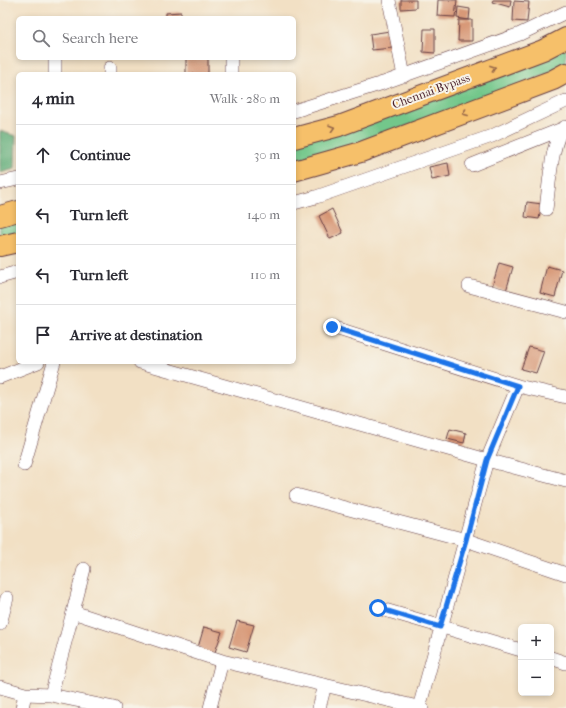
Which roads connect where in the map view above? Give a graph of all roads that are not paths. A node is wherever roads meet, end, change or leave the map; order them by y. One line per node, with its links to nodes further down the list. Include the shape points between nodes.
1 (389, 0): 9 (street)
2 (566, 12): 9 (street, via 520,34)
3 (566, 38): 13 (highway, Chennai Bypass, one-way to 3, via 339,126 543,50)
4 (55, 60): 6 (street)
5 (231, 60): 7 (street)
6 (55, 72)
7 (231, 72)
8 (566, 73): 15 (highway, one-way to 15, via 361,152)
9 (404, 76): 11 (street)
10 (566, 101): 18 (street, via 492,136)
11 (296, 110)
12 (564, 128): 14 (street); 19 (street, via 557,138 554,149)
13 (296, 137)
14 (472, 165)
15 (296, 170)
16 (16, 179): 17 (street)
17 (0, 183)
18 (296, 202)
19 (546, 209)
20 (16, 212): 21 (highway)
21 (0, 216)
22 (16, 242): 23 (highway)
23 (0, 246)
24 (16, 273): 25 (street)
25 (0, 277)
26 (469, 286): 27 (street)
27 (566, 312)
28 (332, 327): 33 (street)
29 (33, 364): 32 (street)
30 (53, 364): 36 (street)
31 (147, 364): 35 (street)
32 (0, 377)
33 (518, 386): 34 (street); 35 (street)
34 (566, 397)
35 (487, 460): 37 (street); 39 (street)
36 (24, 464)
37 (566, 481)
38 (296, 495): 39 (street)
39 (466, 540): 41 (street); 46 (street)
40 (84, 569): 44 (street)
41 (566, 574)
42 (7, 598): 45 (street)
43 (378, 608): 46 (street)
44 (73, 612): 49 (street); 54 (street)
45 (0, 624)
46 (440, 627): 47 (street); 59 (street)
47 (518, 649)
48 (554, 659): 50 (street)
49 (222, 661): 51 (street); 57 (street)
50 (566, 663)
51 (325, 685): 58 (street); 59 (street)
52 (0, 687): 53 (street)
53 (26, 694): 54 (street); 55 (street)
54 (51, 695): 56 (street)
55 (22, 708)
56 (114, 708)
57 (210, 708)
58 (320, 708)
59 (420, 708)

